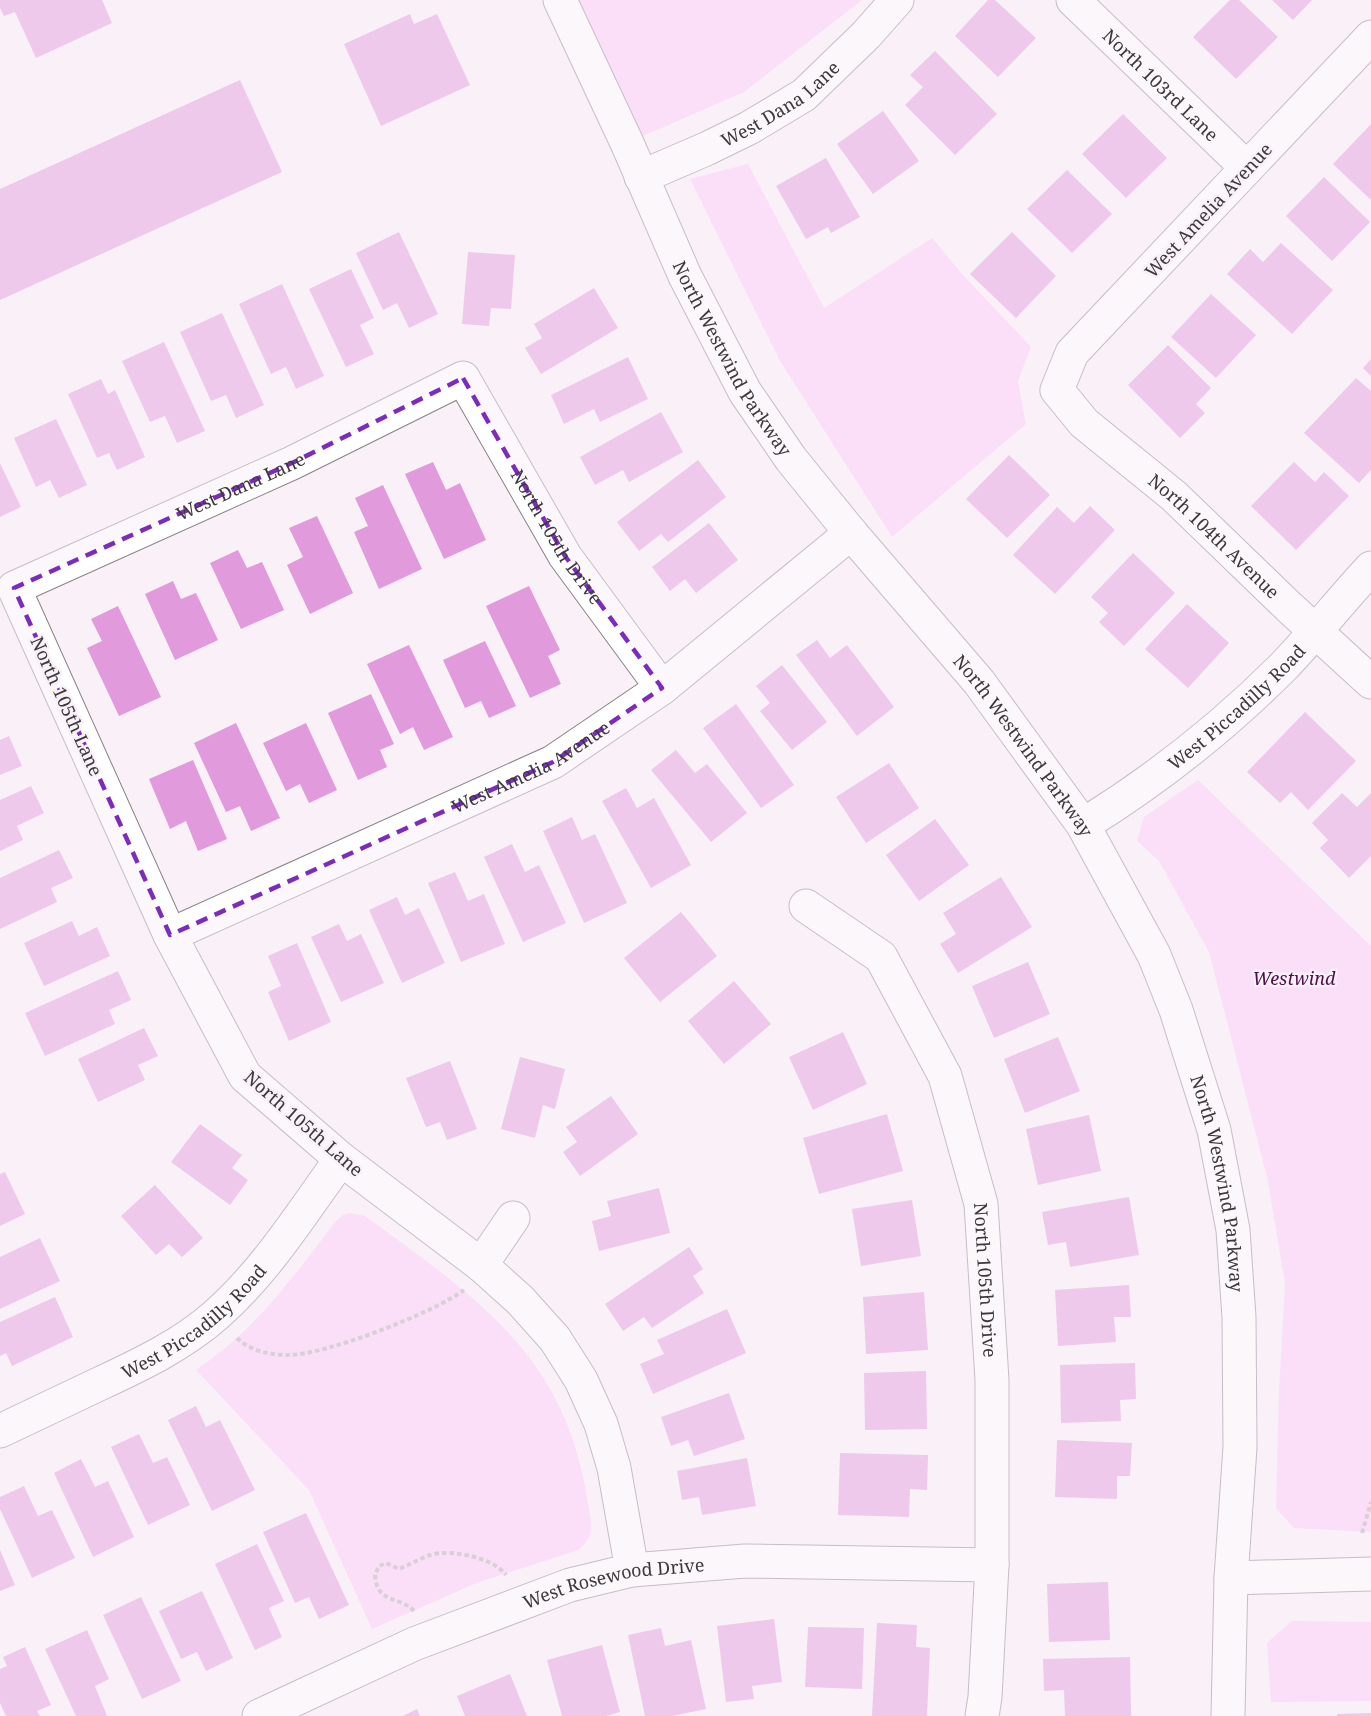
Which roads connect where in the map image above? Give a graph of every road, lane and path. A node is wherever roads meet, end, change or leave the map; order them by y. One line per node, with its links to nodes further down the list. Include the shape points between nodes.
1 (560, 0): 6 (street, North Westwind Parkway)
2 (897, 0): 6 (street, West Dana Lane, via 804,95 749,128)
3 (1073, 0): 5 (street, North 103rd Lane)
4 (1371, 37): 5 (street, West Amelia Avenue)
5 (1247, 168): 8 (street, West Amelia Avenue, via 1072,353)
6 (641, 177): 9 (street, North Westwind Parkway, via 685,276 745,392 791,459)
7 (463, 378): 11 (street, West Dana Lane, via 291,463); 14 (street, North 105th Drive, via 565,556)
8 (1058, 390): 12 (street, North 104th Avenue, via 1084,423 1174,496)
9 (851, 533): 14 (street, West Amelia Avenue); 15 (street, North Westwind Parkway, via 979,682)
10 (1371, 568): 12 (street, West Piccadilly Road)
11 (14, 588): 17 (street, North 105th Lane)
12 (1315, 630): 13 (street, North 104th Avenue); 15 (street, West Piccadilly Road, via 1284,666 1216,730 1135,793)
13 (1371, 682)
14 (662, 688): 17 (street, West Amelia Avenue, via 553,762)
15 (1083, 825): 29 (street, North Westwind Parkway, via 1154,956 1179,1019 1214,1130 1233,1230 1239,1328 1240,1447)
16 (806, 906): 25 (street, North 105th Drive, via 881,957 945,1076 981,1204 992,1380)
17 (170, 935): 18 (street, North 105th Lane, via 245,1076)
18 (341, 1159): 20 (street, North 105th Lane); 22 (street, West Piccadilly Road, via 267,1261 206,1323 155,1357)
19 (513, 1218): 20 (street)
20 (474, 1276): 21 (path, via 438,1306 339,1344 301,1354 266,1353); 26 (street, North 105th Lane, via 520,1300 544,1325 592,1402 614,1468)
21 (234, 1336)
22 (0, 1431)
23 (1371, 1502): 24 (path)
24 (1362, 1533)
25 (992, 1564): 26 (street, West Rosewood Drive, via 745,1560); 32 (street, North 105th Drive)
26 (632, 1570): 31 (street, West Rosewood Drive, via 570,1585 414,1644)
27 (1371, 1574): 29 (street)
28 (506, 1575): 30 (path, via 491,1562 453,1554 431,1555 399,1569 386,1563 379,1566 375,1575 378,1591)
29 (1231, 1578): 33 (street, North Westwind Parkway)
30 (416, 1613)
31 (259, 1716)
32 (982, 1716)
33 (1228, 1716)

